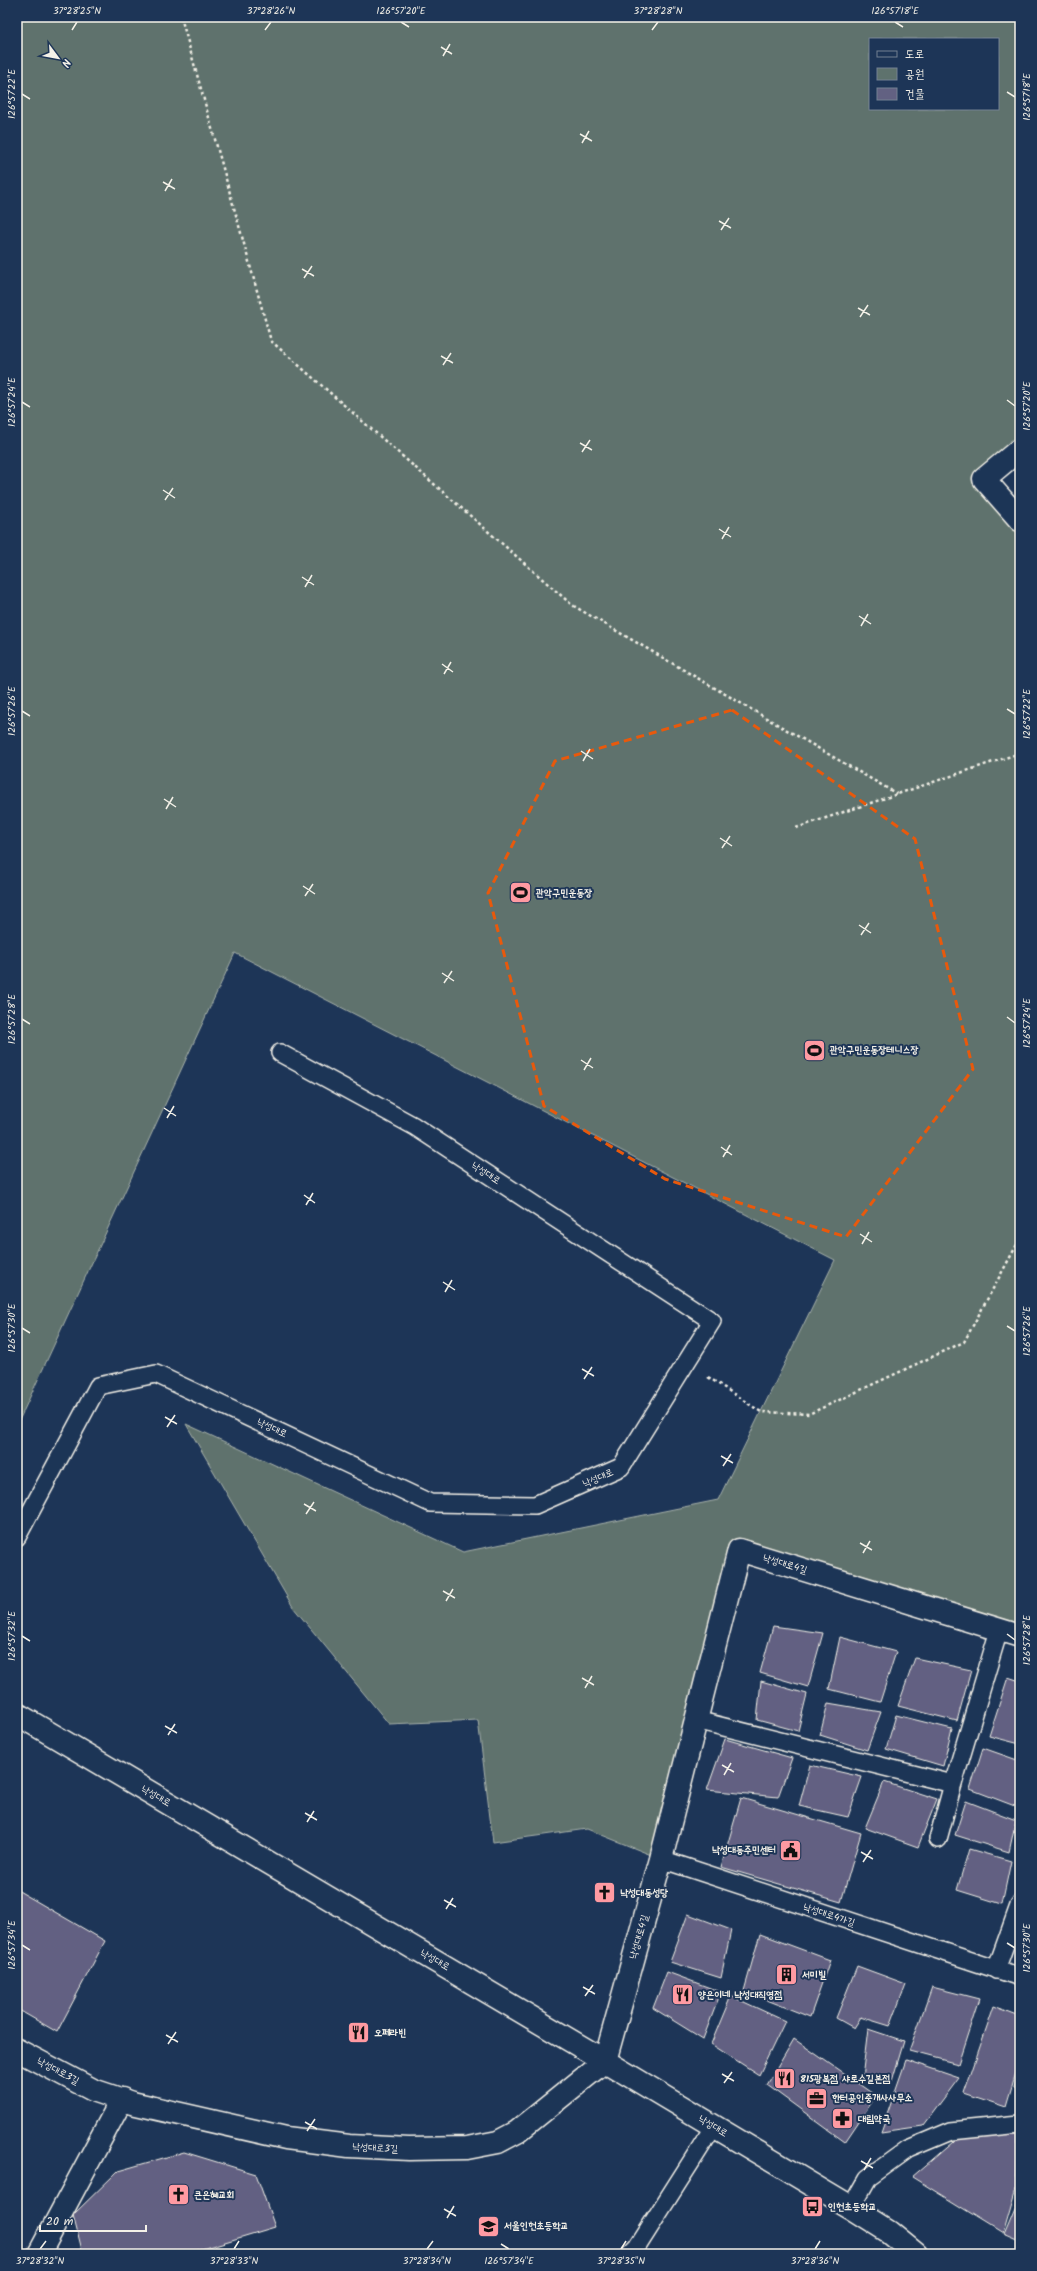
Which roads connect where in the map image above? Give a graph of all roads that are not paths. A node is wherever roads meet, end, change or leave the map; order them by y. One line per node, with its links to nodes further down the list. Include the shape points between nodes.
1 (1020, 448): 2 (street, via 984,479)
2 (1020, 520)
3 (280, 1053): 4 (lane, 낙성대로, via 414,1126 712,1321 621,1467 535,1505 430,1503 156,1374 98,1386)
4 (17, 1537)
5 (999, 1630): 6 (street, 낙성대로4길); 8 (street, 낙성대로4길, via 739,1550); 9 (lane)
6 (1020, 1636)
7 (17, 1714): 16 (street, 낙성대로)
8 (696, 1720): 9 (lane); 11 (street, 낙성대로4길)
9 (953, 1784): 10 (lane)
10 (938, 1839)
11 (661, 1860): 13 (lane, 낙성대로4가길); 16 (street, 낙성대로4길)
12 (1020, 1903): 13 (lane)
13 (996, 1970): 14 (lane, 낙성대로4가길)
14 (1020, 1977)
15 (17, 2050): 17 (street, 낙성대로3길, via 93,2090)
16 (605, 2060): 17 (street, 낙성대로3길, via 508,2137 487,2145 467,2148 349,2146 286,2138); 19 (street, 낙성대로)
17 (122, 2099): 21 (street)
18 (1020, 2124): 20 (lane, via 951,2131 908,2149 868,2178)
19 (714, 2126): 20 (street, 낙성대로); 22 (lane, via 637,2247)
20 (851, 2208): 23 (street, 낙성대로, via 889,2232)
21 (39, 2254)
22 (630, 2254)
23 (916, 2254)

